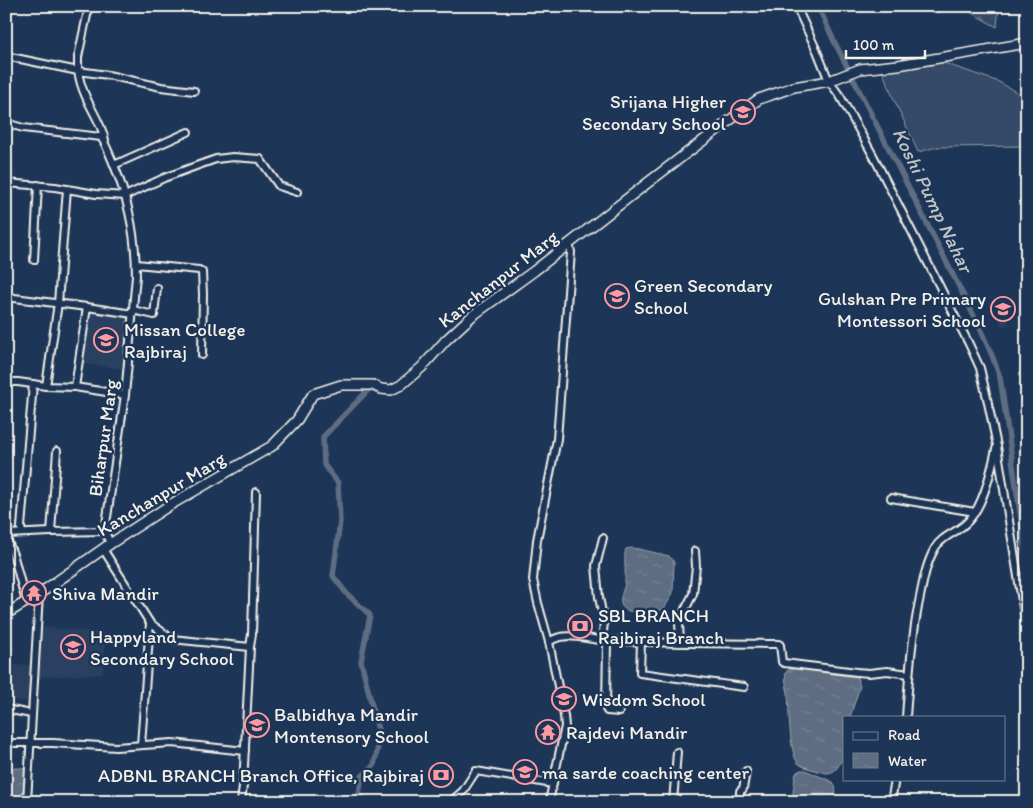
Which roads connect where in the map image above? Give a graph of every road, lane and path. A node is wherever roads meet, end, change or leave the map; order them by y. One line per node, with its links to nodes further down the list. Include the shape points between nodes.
1 (89, 6): 5 (street)
2 (796, 6): 6 (street)
3 (1027, 43): 6 (main road, Kanchanpur Marg, via 860,69)
4 (6, 56): 5 (street)
5 (78, 71): 7 (street); 10 (street, Biharpur Marg, via 81,86 104,133)
6 (829, 81): 17 (main road, Kanchanpur Marg, via 794,87 760,99); 31 (street, via 874,157 969,344 980,368)
7 (194, 91)
8 (6, 123): 10 (street, via 101,137)
9 (188, 132): 11 (street)
10 (106, 144): 11 (street, Biharpur Marg)
11 (114, 165): 16 (street, Biharpur Marg)
12 (6, 183): 13 (street)
13 (38, 185): 14 (street); 18 (street)
14 (67, 189): 16 (street); 22 (street)
15 (298, 192): 16 (street, via 280,186 260,159 233,157 196,166)
16 (125, 196): 19 (street, Biharpur Marg, via 132,222)
17 (569, 243): 41 (main road, Kanchanpur Marg, via 472,316 401,385 391,390 341,385 313,394 297,420 272,446); 49 (street, via 571,252 557,439 537,540 533,580)
18 (34, 260)
19 (136, 264): 24 (street, Biharpur Marg); 25 (street, via 202,272)
20 (156, 288): 24 (street, via 154,316)
21 (6, 297): 22 (street)
22 (58, 303): 23 (street); 28 (street)
23 (87, 307): 24 (street); 29 (street)
24 (133, 312): 30 (street, Biharpur Marg)
25 (202, 355)
26 (6, 382): 27 (street)
27 (33, 384): 28 (street); 38 (street)
28 (46, 386): 29 (street)
29 (75, 387): 30 (street)
30 (124, 395): 36 (street, Biharpur Marg)
31 (997, 446): 35 (street, via 988,484); 47 (street)
32 (57, 451): 37 (street)
33 (256, 492): 52 (street)
34 (891, 498): 35 (street)
35 (975, 512): 53 (street, via 966,525 940,542 931,556 916,613)
36 (105, 531): 37 (street); 41 (street, Biharpur Marg)
37 (51, 532): 38 (street)
38 (22, 533): 40 (street, via 6,534)
39 (603, 538): 48 (street, via 596,566)
40 (7, 539): 44 (street)
41 (106, 546): 43 (main road, Kanchanpur Marg); 46 (street, Biharpur Marg)
42 (695, 551): 51 (street, via 693,594 680,620)
43 (39, 594): 44 (main road, Kanchanpur Marg); 57 (street)
44 (26, 602): 45 (main road, Kanchanpur Marg)
45 (6, 614)
46 (150, 623): 52 (street, via 172,639); 61 (street)
47 (1027, 633)
48 (604, 640): 49 (street, via 566,636); 50 (street); 56 (street, via 606,709)
49 (550, 642): 66 (street, via 565,726)
50 (641, 642): 51 (street); 54 (street, via 640,674)
51 (680, 643): 53 (street, via 778,644 784,663 857,672)
52 (250, 648): 62 (street)
53 (908, 674): 58 (street)
54 (744, 686)
55 (6, 709): 57 (street)
56 (619, 712)
57 (31, 714): 60 (street)
58 (906, 716)
59 (6, 743): 60 (street)
60 (30, 743): 61 (street); 67 (street)
61 (141, 745): 62 (street, via 172,743)
62 (245, 751): 68 (street)
63 (677, 752): 71 (street)
64 (746, 771): 72 (street)
65 (896, 780): 73 (street)
66 (553, 784): 69 (street, via 476,771 463,791); 70 (street)
67 (27, 802)
68 (240, 802)
69 (450, 802)
70 (549, 802)
71 (673, 802)
72 (740, 802)
73 (890, 802)

